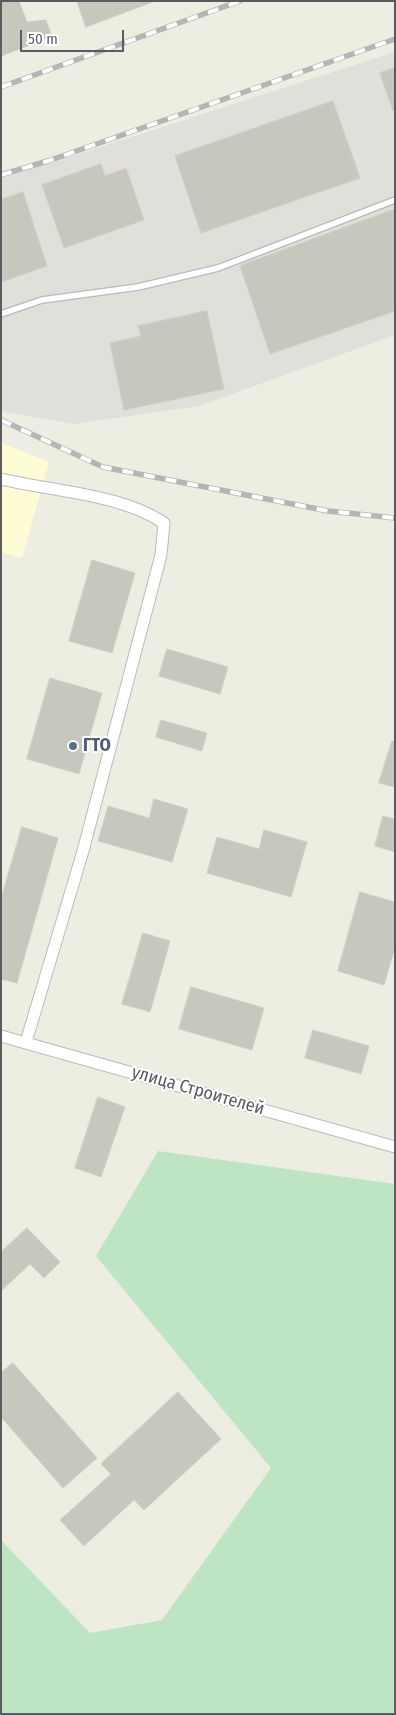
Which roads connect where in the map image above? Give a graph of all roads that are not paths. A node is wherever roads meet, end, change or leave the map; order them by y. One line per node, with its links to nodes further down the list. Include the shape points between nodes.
1 (395, 200): 2 (lane, via 218,268 138,288 42,300)
2 (1, 314)
3 (1, 479): 5 (street, via 106,499 146,511 164,523 161,555 83,851)
4 (1, 1036): 5 (street, улица Строителей)
5 (26, 1042): 6 (street, улица Строителей)
6 (395, 1147)

